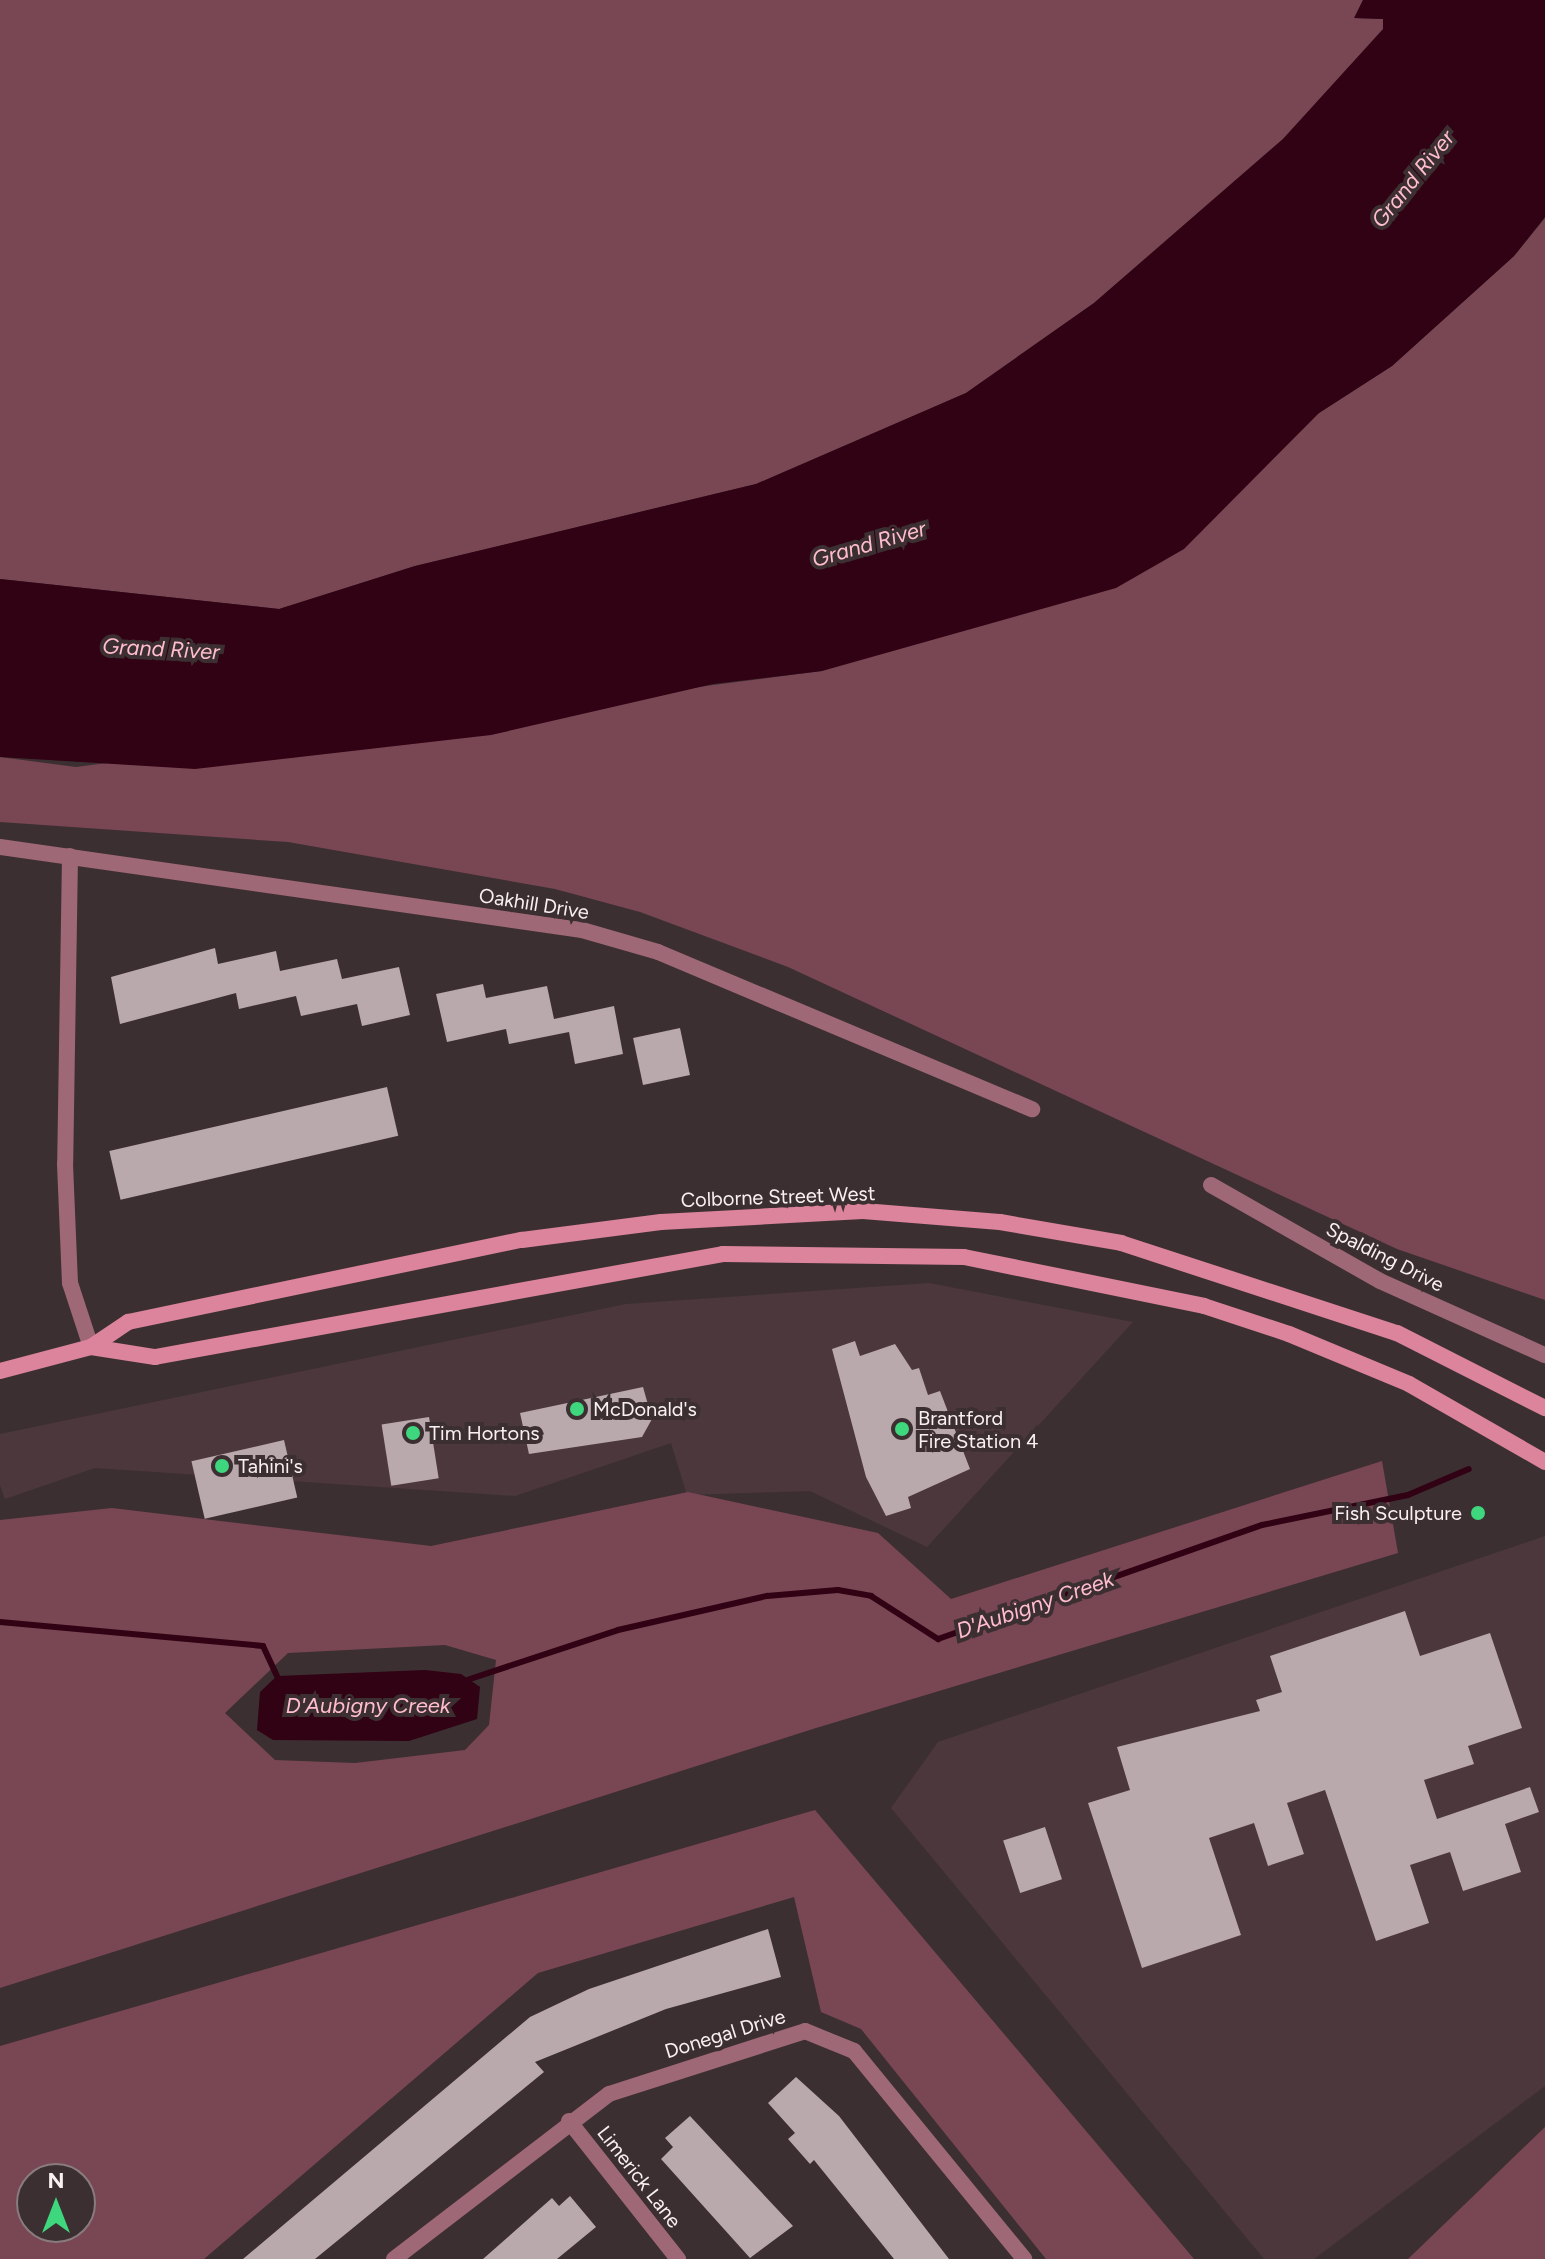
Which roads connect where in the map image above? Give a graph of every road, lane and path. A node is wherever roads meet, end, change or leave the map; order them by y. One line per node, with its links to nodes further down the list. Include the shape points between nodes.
1 (0, 847): 2 (street, Oakhill Drive)
2 (70, 856): 3 (street, Oakhill Drive, via 582,930 658,952); 5 (street, via 65,1164 70,1283)
3 (1032, 1109)
4 (1211, 1185): 6 (street, Spalding Drive, via 1380,1281)
5 (91, 1347): 7 (main road, Colborne Street West); 8 (main road, Colborne Street West, via 128,1322 522,1240 661,1222 863,1211 1000,1222 1121,1243 1397,1333); 9 (main road, Colborne Street West, via 155,1357 723,1254 964,1257 1204,1306 1289,1334 1409,1384)
6 (1545, 1355)
7 (0, 1371)
8 (1545, 1408)
9 (1545, 1462)
10 (569, 2121): 11 (street, Donegal Drive); 12 (street, Limerick Lane); 13 (street, Donegal Drive, via 625,2086 805,2031 826,2033 854,2051)
11 (394, 2259)
12 (678, 2259)
13 (1024, 2259)

